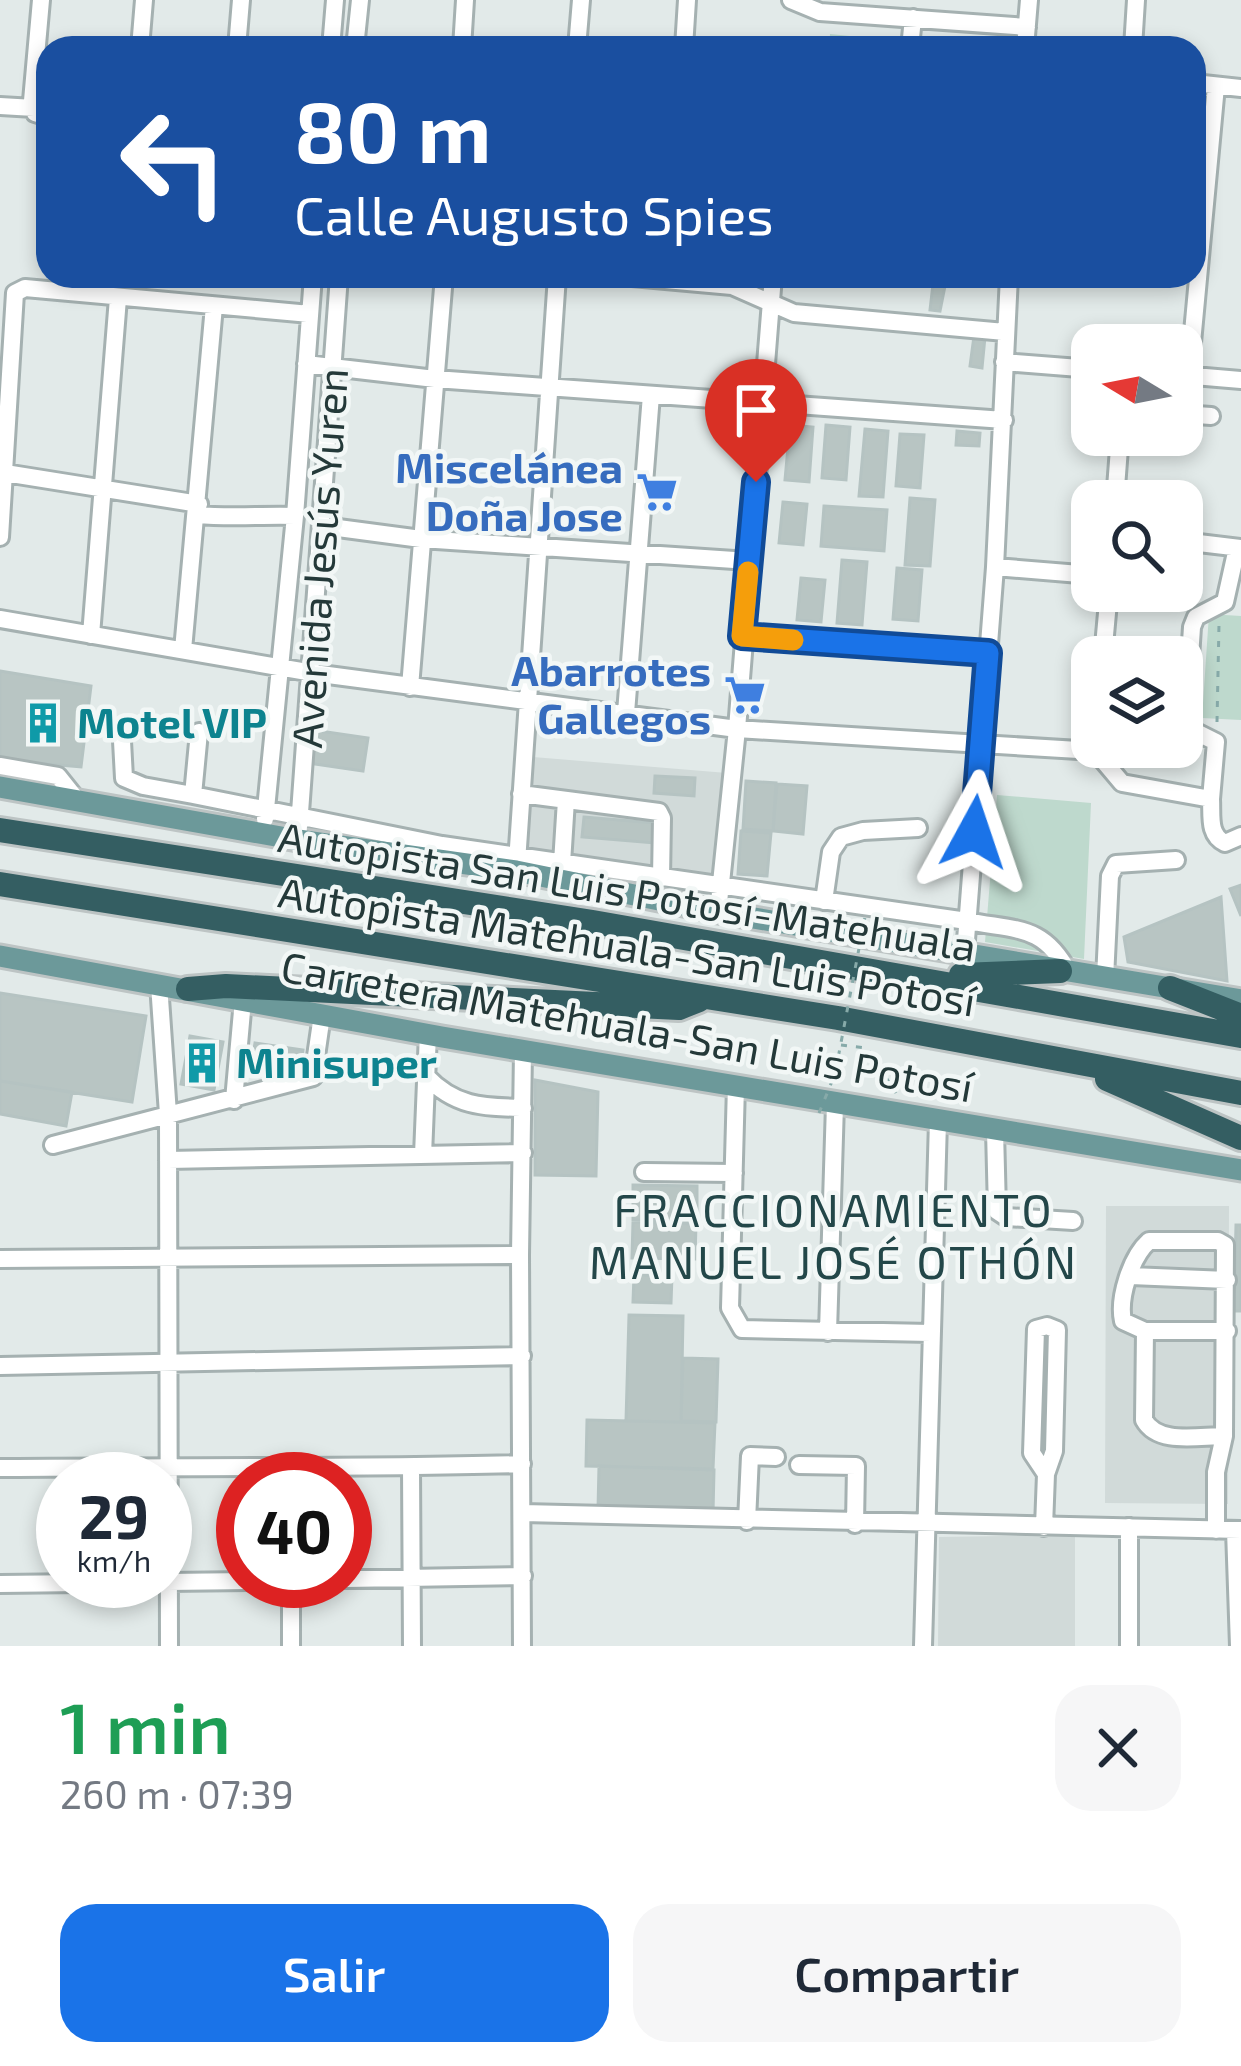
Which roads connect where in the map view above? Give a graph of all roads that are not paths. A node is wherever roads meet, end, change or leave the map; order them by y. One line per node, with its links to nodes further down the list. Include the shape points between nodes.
1 (41, 0): 14 (street)
2 (144, 0): 15 (street)
3 (241, 0): 16 (street)
4 (335, 0): 17 (street)
5 (360, 0): 18 (street)
6 (465, 0): 19 (street)
7 (581, 0): 20 (street)
8 (686, 0): 21 (street)
9 (1029, 0): 13 (street)
10 (1136, 0): 24 (street)
11 (801, 3): 12 (street)
12 (913, 18): 13 (street); 22 (street)
13 (1027, 27): 23 (street)
14 (40, 36)
15 (141, 36)
16 (239, 36)
17 (332, 36)
18 (357, 36)
19 (463, 36)
20 (578, 36)
21 (684, 36)
22 (911, 36)
23 (1026, 36)
24 (1134, 36)
25 (1206, 85): 26 (street)
26 (1216, 86): 27 (street); 30 (street)
27 (1241, 88)
28 (0, 106): 29 (street)
29 (36, 112)
30 (1206, 145)
31 (312, 288): 42 (street, Avenida Jesús Yuren)
32 (338, 288): 49 (street, Avenida Jesús Yuren)
33 (443, 288): 51 (street)
34 (556, 288): 53 (street)
35 (737, 288): 40 (street)
36 (771, 288): 40 (street)
37 (1008, 288): 44 (street)
38 (1195, 288): 43 (street)
39 (118, 298): 41 (street); 45 (street, via 26,288 16,293); 60 (street)
40 (770, 304): 44 (street, via 806,315); 55 (street)
41 (214, 306): 42 (street); 61 (street)
42 (310, 314): 47 (street, Avenida Jesús Yuren)
43 (1191, 324)
44 (1005, 332): 46 (street)
45 (5, 344): 59 (street)
46 (1004, 362): 48 (street); 58 (street)
47 (306, 364): 49 (street); 62 (street, Avenida Jesús Yuren)
48 (1071, 367)
49 (334, 368): 51 (street); 63 (street, Avenida Jesús Yuren)
50 (1203, 377): 52 (street)
51 (435, 379): 53 (street); 65 (street)
52 (1241, 380)
53 (548, 387): 54 (street); 67 (street)
54 (650, 395): 55 (street); 69 (street)
55 (762, 402): 58 (street); 70 (street)
56 (1203, 416): 57 (street)
57 (1210, 416)
58 (1004, 420): 71 (street)
59 (5, 473): 60 (street); 64 (street)
60 (100, 490): 61 (street); 74 (street)
61 (198, 509): 62 (street, via 238,519); 76 (street)
62 (295, 516): 78 (street, Avenida Jesús Yuren)
63 (323, 526): 65 (street); 79 (street, Avenida Jesús Yuren)
64 (0, 536)
65 (421, 539): 67 (street); 80 (street)
66 (1203, 544): 68 (street)
67 (538, 546): 69 (street); 81 (street)
68 (1239, 548): 93 (street, via 1225,602 1192,627 1186,719 1216,742)
69 (638, 554): 70 (street); 82 (street)
70 (749, 561): 75 (street)
71 (995, 567): 72 (street); 77 (street)
72 (1071, 573)
73 (0, 620): 74 (street)
74 (91, 634): 76 (street)
75 (742, 636): 77 (street); 83 (street)
76 (183, 650): 78 (street)
77 (988, 653): 86 (street)
78 (282, 666): 79 (street); 97 (street, Avenida Jesús Yuren)
79 (313, 673): 80 (street); 96 (street, Avenida Jesús Yuren)
80 (410, 687): 81 (street)
81 (527, 703): 82 (street); 91 (street)
82 (626, 713): 83 (street)
83 (737, 729): 86 (street); 109 (street)
84 (199, 732): 92 (street)
85 (122, 741): 92 (street, via 124,778)
86 (981, 744): 87 (street); 112 (street)
87 (1071, 748)
88 (0, 766): 95 (street, via 58,776)
89 (1110, 768): 93 (street, via 1122,783)
90 (0, 787): 95 (main road)
91 (521, 794): 94 (street); 106 (street)
92 (194, 795): 97 (street)
93 (1211, 799): 100 (street, via 1217,839)
94 (566, 800): 105 (street); 107 (street, via 658,812)
95 (78, 801): 97 (main road)
96 (300, 815): 97 (street); 101 (street, Avenida Jesús Yuren); 102 (street)
97 (265, 822): 101 (main road)
98 (918, 829): 110 (street, via 841,837 831,851)
99 (0, 830): 116 (highway, Autopista San Luis Potosí-Matehuala)
100 (1241, 836)
101 (298, 840): 103 (main road)
102 (442, 845): 103 (main road); 106 (street)
103 (412, 856): 106 (main road)
104 (1176, 860): 117 (street, via 1116,864)
105 (562, 863): 106 (street); 107 (street)
106 (517, 864): 111 (main road)
107 (661, 878): 109 (street)
108 (0, 884): 121 (highway, Autopista Matehuala-San Luis Potosí)
109 (722, 887): 110 (street); 111 (street)
110 (824, 902): 112 (street)
111 (718, 912): 113 (main road)
112 (967, 921): 113 (street); 115 (street, via 1042,936)
113 (965, 953): 115 (main road)
114 (0, 956): 118 (main road, Carretera Matehuala-San Luis Potosí)
115 (1065, 972): 116 (highway); 117 (main road)
116 (893, 975): 127 (highway, Autopista San Luis Potosí-Matehuala)
117 (1106, 978): 119 (main road)
118 (159, 984): 120 (main road, Carretera Matehuala-San Luis Potosí); 136 (street)
119 (1170, 988): 123 (main road); 125 (highway)
120 (188, 989): 121 (highway, via 679,1008); 122 (main road, Carretera Matehuala-San Luis Potosí)
121 (708, 996): 129 (highway, Autopista Matehuala-San Luis Potosí)
122 (243, 1000): 124 (main road, Carretera Matehuala-San Luis Potosí); 133 (street)
123 (1241, 1000)
124 (322, 1015): 126 (main road, Carretera Matehuala-San Luis Potosí); 133 (street, via 313,1077)
125 (1241, 1016)
126 (428, 1033): 128 (main road, Carretera Matehuala-San Luis Potosí); 130 (street)
127 (1241, 1036)
128 (523, 1051): 131 (main road, Carretera Matehuala-San Luis Potosí); 134 (street)
129 (1072, 1063): 132 (highway, Autopista Matehuala-San Luis Potosí); 139 (highway)
130 (426, 1076): 134 (street, via 453,1100); 142 (street)
131 (736, 1085): 135 (main road, Carretera Matehuala-San Luis Potosí); 146 (street)
132 (1241, 1093)
133 (234, 1100): 136 (street)
134 (523, 1108): 141 (street)
135 (827, 1109): 137 (main road, Carretera Matehuala-San Luis Potosí); 155 (street)
136 (168, 1114): 140 (street); 143 (street)
137 (938, 1121): 138 (main road, Carretera Matehuala-San Luis Potosí); 156 (street)
138 (995, 1130): 144 (main road, Carretera Matehuala-San Luis Potosí); 147 (street, via 997,1211)
139 (1241, 1138)
140 (53, 1145)
141 (523, 1154): 142 (street); 148 (street)
142 (423, 1155): 143 (street)
143 (168, 1160): 149 (street)
144 (1241, 1170)
145 (644, 1172): 146 (street)
146 (734, 1173): 155 (street, via 730,1309 742,1329)
147 (1073, 1222)
148 (520, 1255): 149 (street); 157 (street)
149 (169, 1258): 150 (street); 158 (street)
150 (0, 1259)
151 (1131, 1276): 152 (street); 152 (street, via 1149,1241 1217,1240 1225,1245); 154 (street, via 1123,1321)
152 (1227, 1280): 153 (street)
153 (1227, 1330): 154 (street); 160 (street)
154 (1145, 1331): 160 (street, via 1148,1428 1159,1436)
155 (828, 1332): 156 (street)
156 (931, 1333): 173 (street)
157 (522, 1356): 158 (street); 163 (street)
158 (169, 1361): 159 (street); 161 (street)
159 (0, 1366)
160 (1224, 1436): 176 (street, via 1216,1472)
161 (169, 1452)
162 (776, 1457): 171 (street, via 750,1456)
163 (522, 1464): 165 (street); 170 (street)
164 (799, 1465): 172 (street, via 856,1466)
165 (411, 1467): 168 (street); 178 (street)
166 (0, 1468): 167 (street)
167 (36, 1468)
168 (372, 1469)
169 (1046, 1474): 169 (street, via 1054,1450 1057,1330 1047,1326 1036,1329 1032,1453); 174 (street)
170 (523, 1514): 171 (street); 177 (street)
171 (747, 1521): 172 (street)
172 (855, 1524): 173 (street)
173 (927, 1525): 174 (street); 188 (street)
174 (1044, 1527): 175 (street)
175 (1129, 1527): 176 (street); 189 (street)
176 (1231, 1530): 190 (street)
177 (523, 1576): 178 (street); 187 (street)
178 (412, 1578): 179 (street); 186 (street)
179 (372, 1579)
180 (0, 1583): 181 (street)
181 (36, 1583)
182 (170, 1608): 184 (street)
183 (291, 1608): 185 (street)
184 (169, 1646)
185 (291, 1646)
186 (412, 1646)
187 (523, 1646)
188 (923, 1646)
189 (1129, 1646)
190 (1239, 1646)

